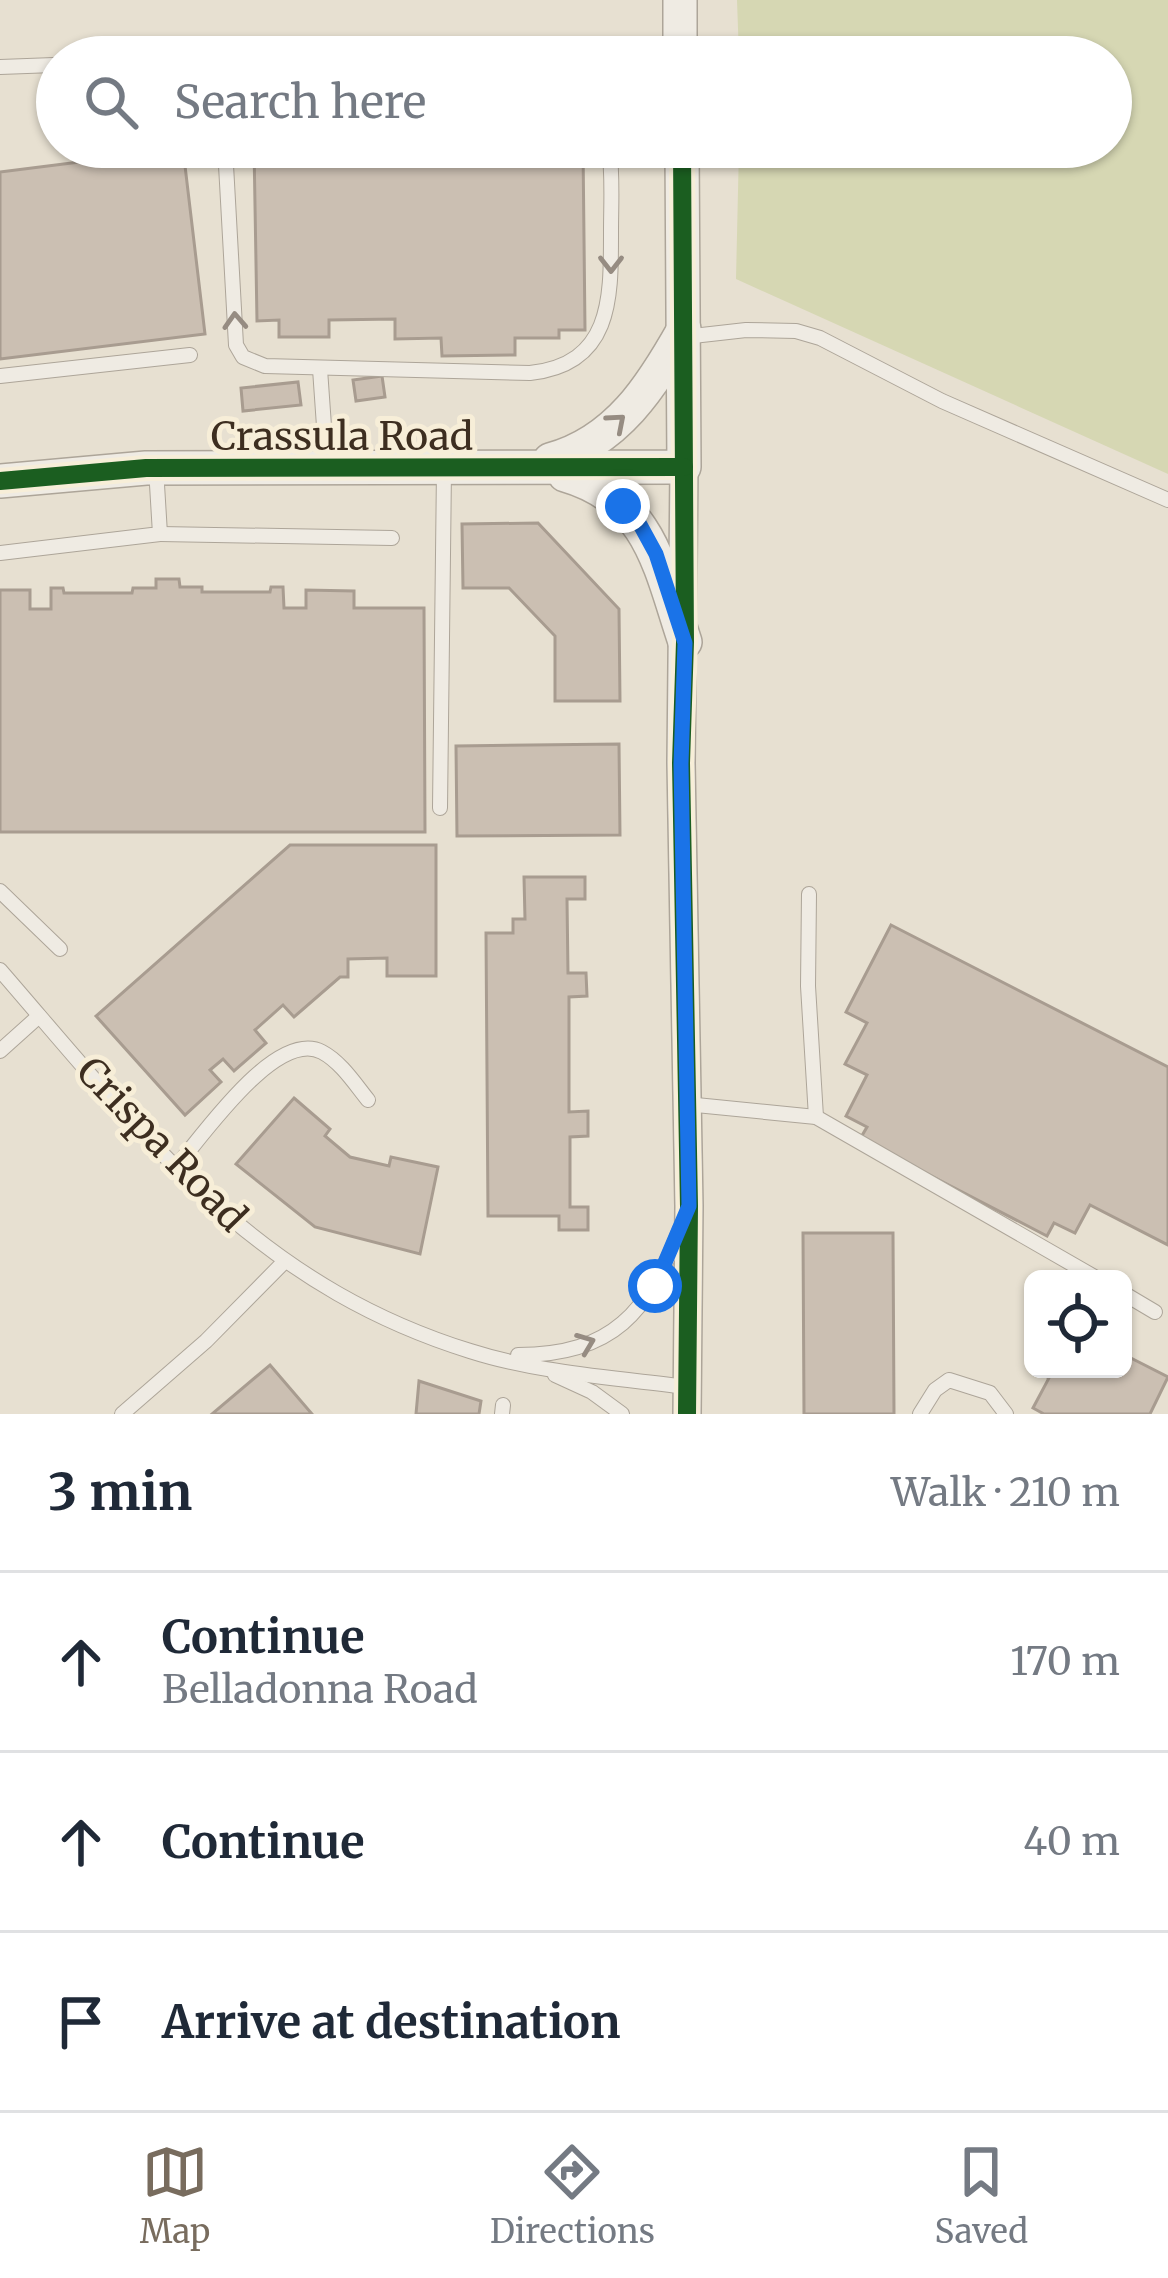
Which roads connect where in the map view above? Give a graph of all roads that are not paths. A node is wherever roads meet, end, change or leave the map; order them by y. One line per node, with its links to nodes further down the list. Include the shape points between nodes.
1 (680, 0): 2 (street)
2 (680, 36)
3 (36, 66): 4 (lane)
4 (0, 67)
5 (226, 168): 10 (lane, one-way to 5, via 253,364 236,345)
6 (609, 168): 10 (lane, one-way to 10, via 610,305 594,339 563,365 530,373)
7 (682, 168): 8 (street)
8 (684, 332): 12 (street); 15 (street, one-way to 8, via 576,451 621,421); 18 (lane, via 820,338)
9 (190, 355): 11 (lane)
10 (320, 369): 14 (lane)
11 (0, 376)
12 (684, 467): 15 (street, Crassula Road); 22 (street)
13 (156, 468): 14 (street, Crassula Road); 17 (street, Crassula Road); 19 (lane)
14 (328, 469): 16 (street, Crassula Road)
15 (526, 469): 16 (street, Crassula Road); 22 (street, via 593,485 638,521)
16 (444, 470): 23 (lane)
17 (0, 481)
18 (1168, 500)
19 (160, 534): 20 (lane); 21 (lane)
20 (392, 538)
21 (0, 553)
22 (685, 643): 31 (street)
23 (440, 808)
24 (0, 891): 26 (lane)
25 (809, 894): 32 (lane)
26 (60, 949)
27 (0, 970): 28 (lane, Crispa Road)
28 (40, 1016): 29 (lane); 33 (lane, Crispa Road)
29 (0, 1051)
30 (368, 1100): 33 (lane, via 326,1054 293,1050 270,1061)
31 (686, 1104): 32 (lane); 34 (street)
32 (816, 1117): 36 (lane)
33 (175, 1168): 35 (lane, Crispa Road)
34 (689, 1206): 39 (lane, one-way to 34, via 555,1353 616,1330 655,1286); 41 (street)
35 (284, 1262): 39 (lane, Crispa Road, via 349,1304); 42 (lane)
36 (1082, 1270)
37 (1132, 1298): 38 (lane)
38 (1155, 1312)
39 (471, 1352): 40 (lane, Crispa Road)
40 (511, 1360): 41 (lane, Crispa Road); 43 (lane, via 574,1383)
41 (687, 1400)
42 (122, 1414)
43 (622, 1414)
44 (920, 1414): 45 (lane, via 949,1380 990,1393)
45 (1006, 1414)

